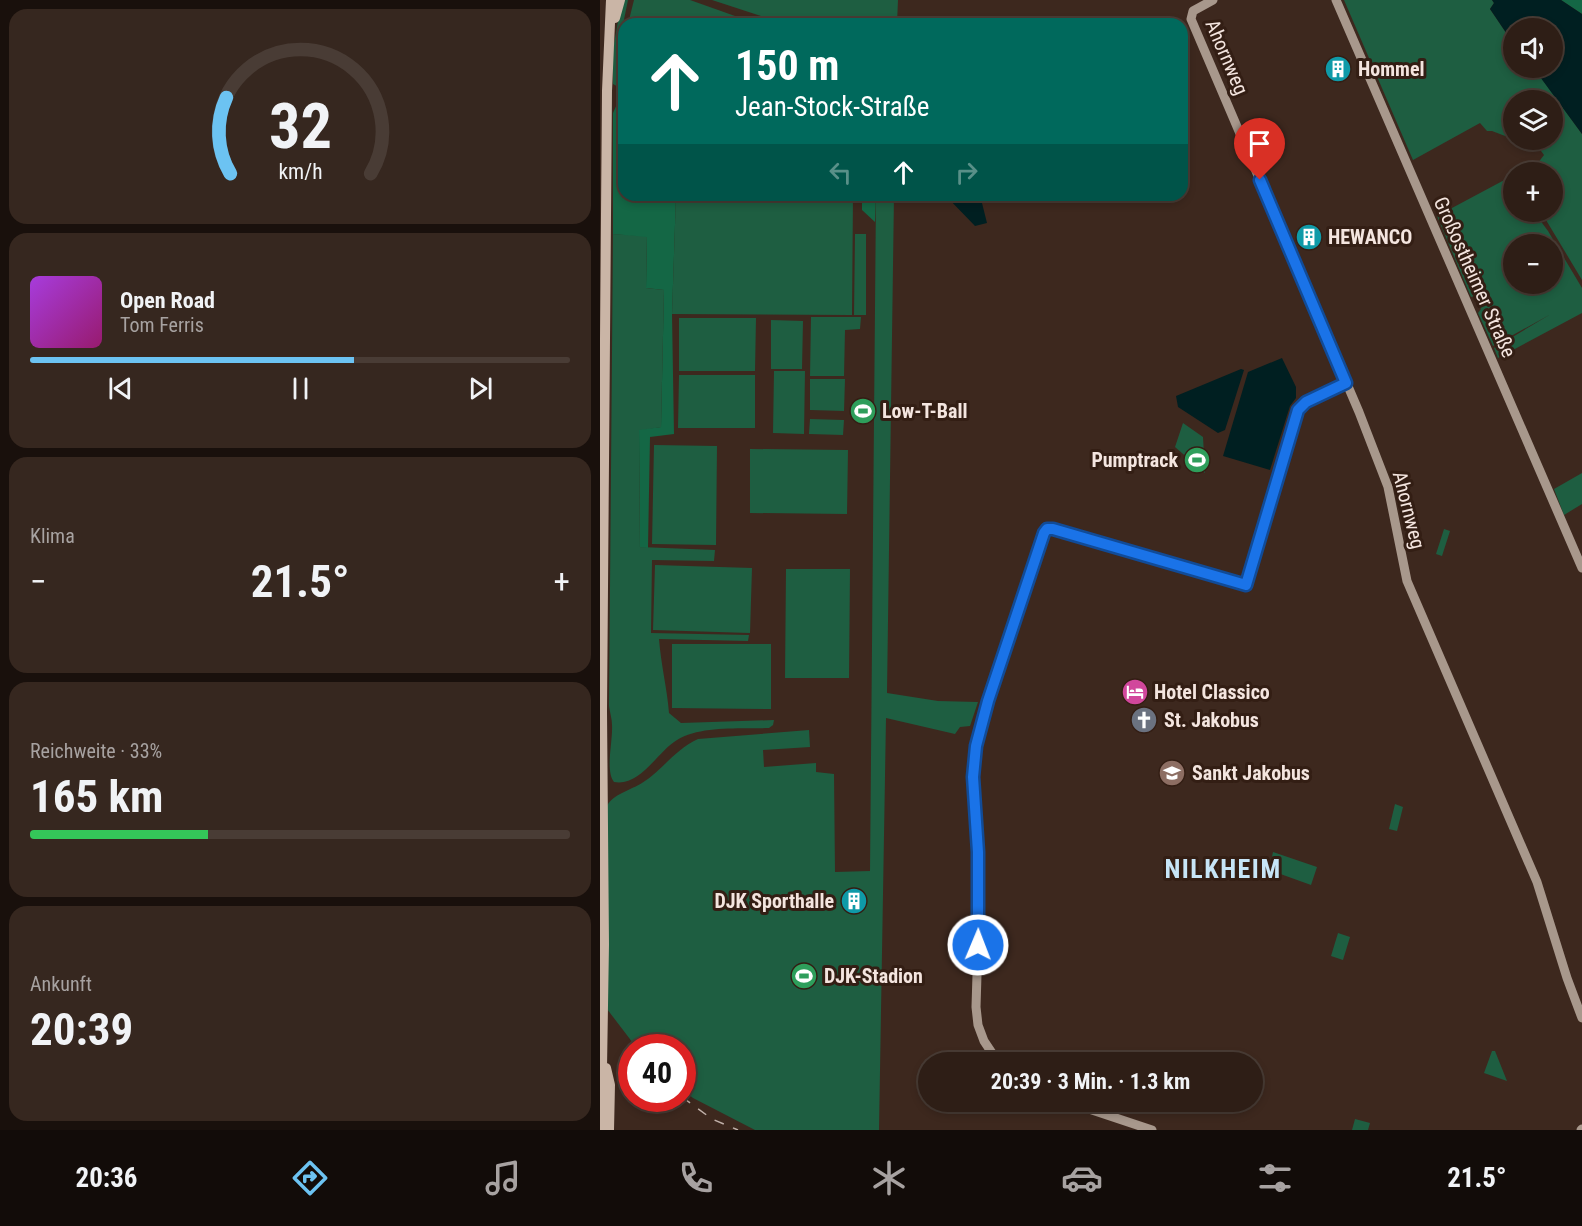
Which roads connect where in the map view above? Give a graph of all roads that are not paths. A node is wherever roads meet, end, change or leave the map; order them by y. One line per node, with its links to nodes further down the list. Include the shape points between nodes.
1 (611, 0): 5 (main road)
2 (620, 0): 5 (main road)
3 (1213, 0): 6 (street, Ahornweg, via 1191,14 1196,30)
4 (1336, 0): 7 (street, Großostheimer Straße)
5 (610, 51): 9 (main road, via 603,482)
6 (1346, 383): 8 (street, Ahornweg, via 1388,487 1407,581 1537,882); 10 (street, via 1306,402 1298,410 1246,585 1047,529 981,723 973,777 979,910 976,1007 978,1025)
7 (1582, 568)
8 (1582, 1018)
9 (603, 1052): 12 (main road); 13 (main road, via 610,1085)
10 (991, 1052)
11 (1098, 1112): 14 (street)
12 (601, 1130)
13 (609, 1130)
14 (1152, 1130)

